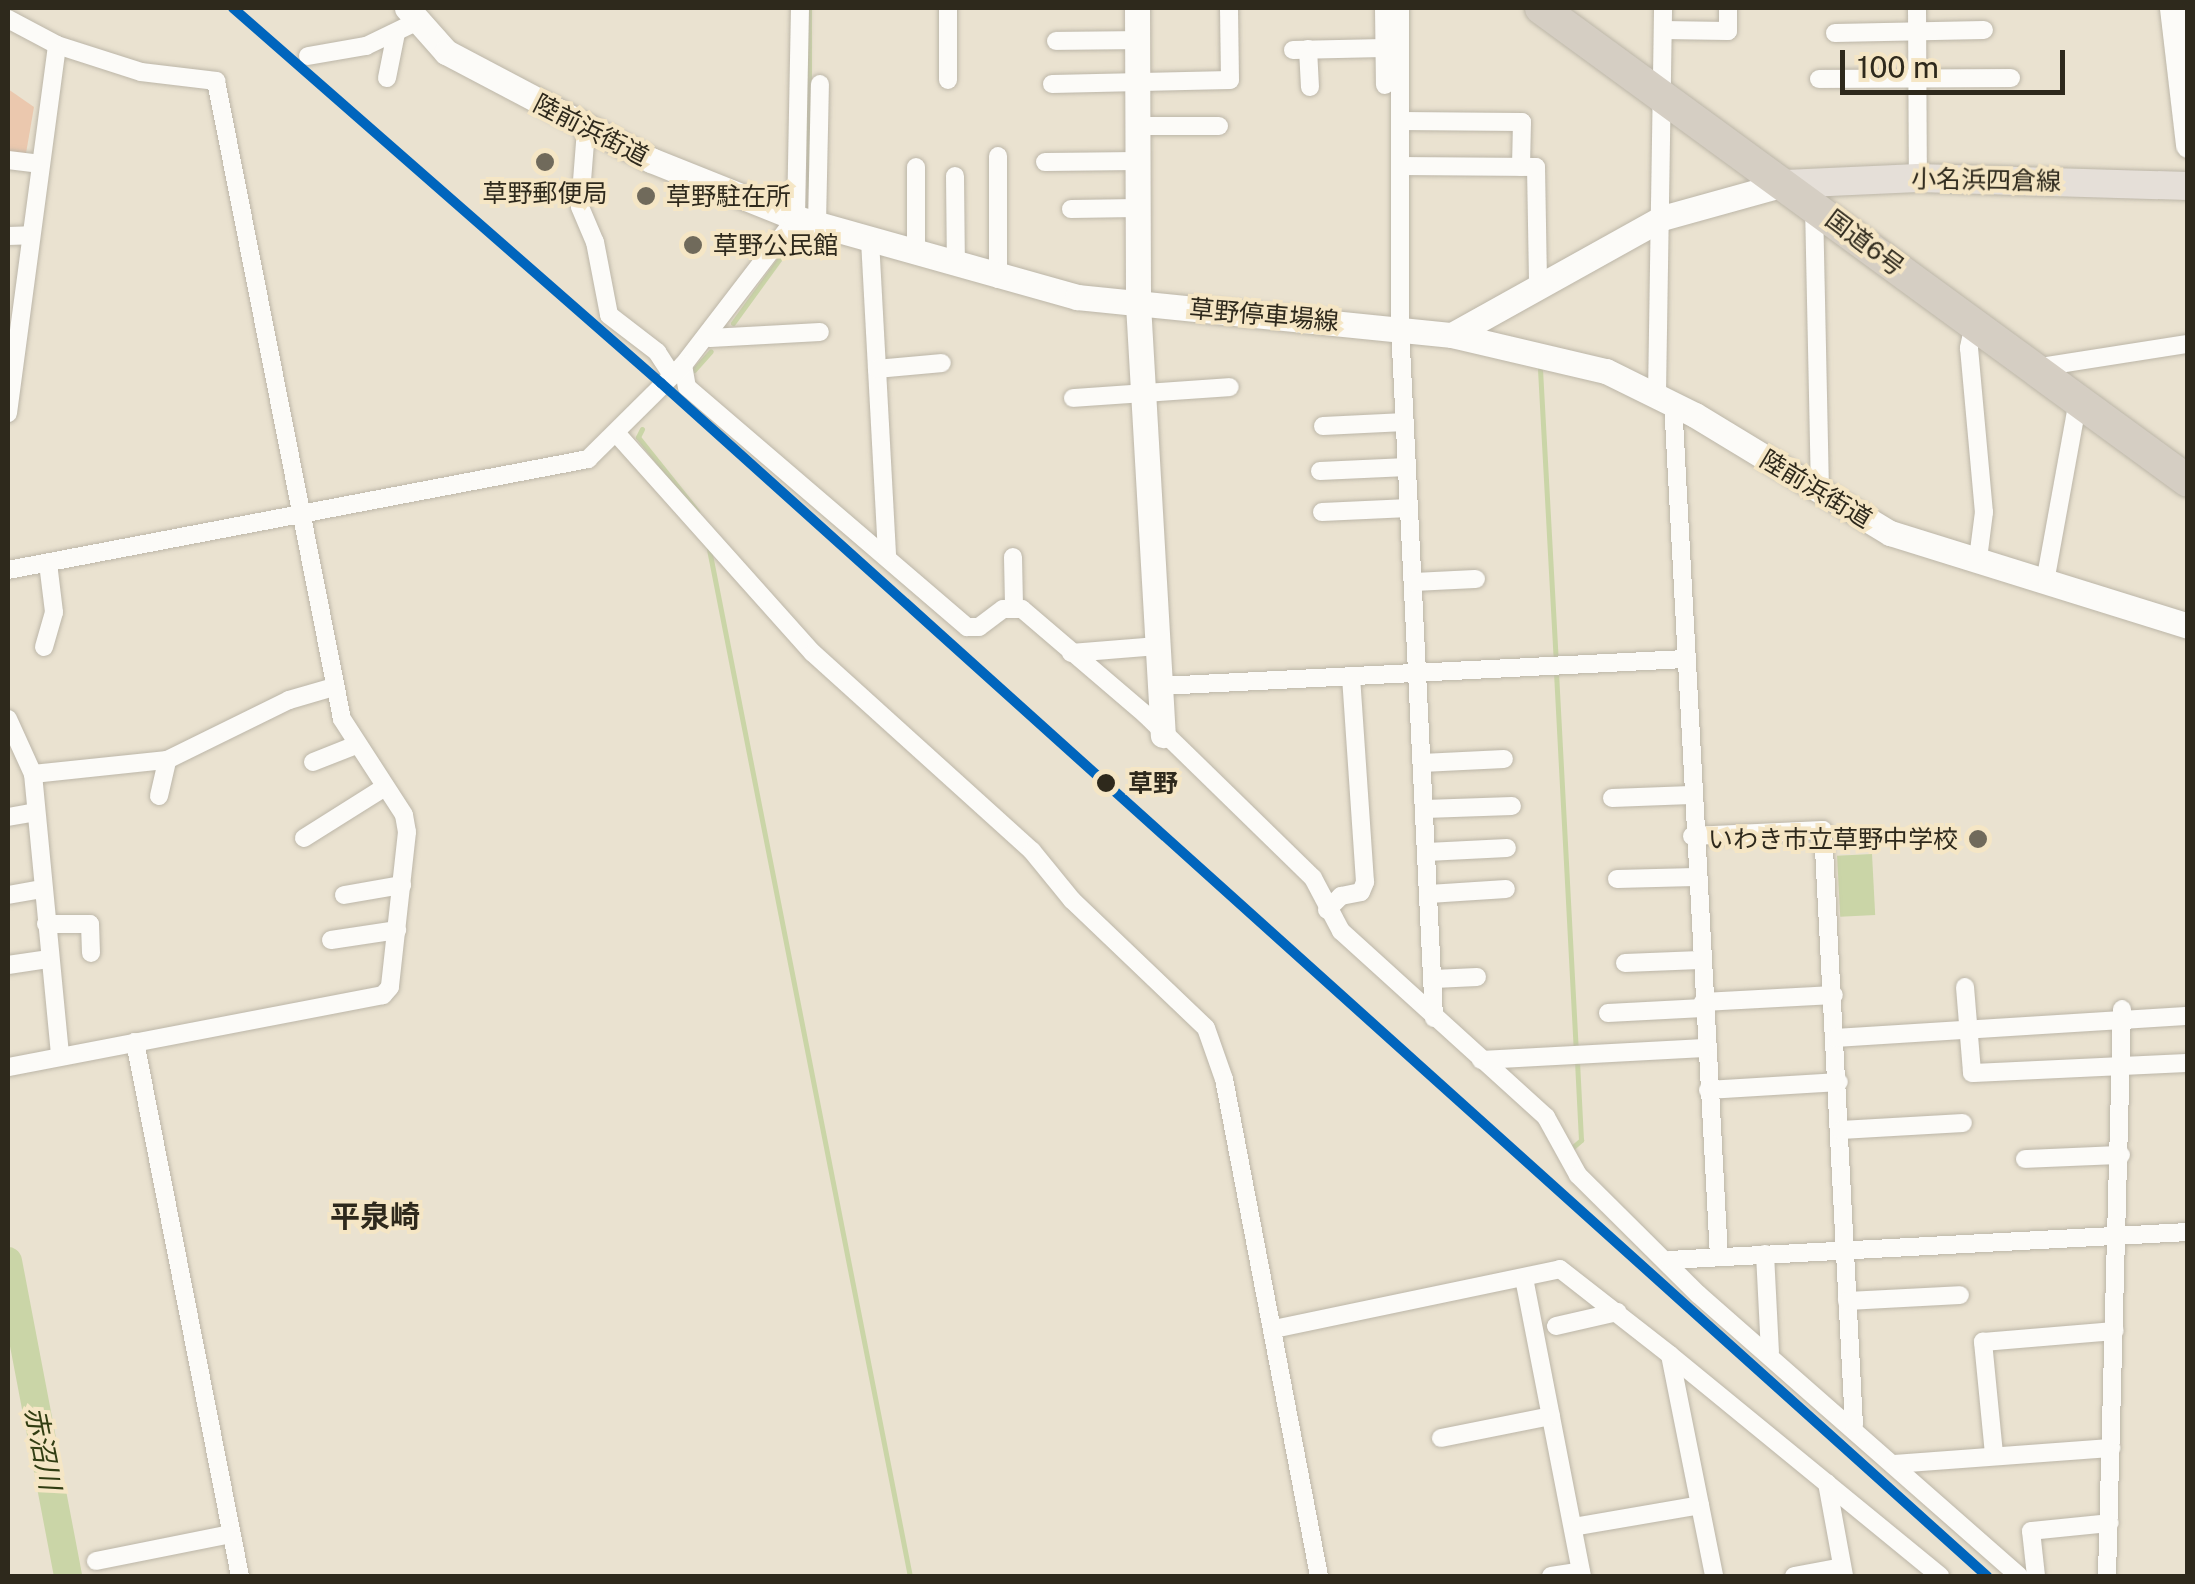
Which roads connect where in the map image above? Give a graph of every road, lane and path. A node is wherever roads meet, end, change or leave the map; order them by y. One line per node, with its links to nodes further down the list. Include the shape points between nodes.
1 (800, 8): 55 (street)
2 (948, 8): 27 (street)
3 (1137, 8): 19 (street)
4 (1230, 8): 28 (street, via 1230,80)
5 (1384, 8): 21 (street)
6 (1400, 8): 21 (street)
7 (1540, 8): 33 (highway, 国道6号)
8 (1663, 8): 14 (street)
9 (1728, 8): 14 (street, via 1728,31)
10 (1916, 8): 16 (street)
11 (8, 18): 20 (street)
12 (406, 21): 22 (street, via 333,57); 23 (street); 37 (street, 陸前浜街道, via 446,52)
13 (2178, 24): 38 (street)
14 (1663, 30): 33 (street)
15 (1984, 30): 16 (street)
16 (1917, 32): 17 (street); 26 (street)
17 (1835, 33)
18 (1056, 40): 19 (street)
19 (1137, 40): 28 (street)
20 (57, 45): 43 (street); 90 (street, via 141,72 216,81)
21 (1389, 45): 31 (street); 32 (street, via 1301,50); 34 (street)
22 (308, 56)
23 (388, 78)
24 (2011, 78): 26 (street)
25 (1819, 79): 26 (street)
26 (1918, 79): 48 (street)
27 (948, 80)
28 (1137, 82): 30 (street); 35 (street)
29 (820, 84): 55 (street)
30 (1052, 84)
31 (1384, 85)
32 (1310, 87)
33 (1660, 94): 49 (highway, 国道6号); 54 (street)
34 (1400, 121): 44 (street); 46 (street, via 1522,122)
35 (1137, 126): 36 (street); 41 (street)
36 (1219, 126)
37 (586, 130): 55 (street, 陸前浜街道); 72 (street, via 580,208 595,242 608,314)
38 (2188, 145)
39 (998, 156): 61 (street)
40 (8, 160): 43 (street)
41 (1137, 161): 42 (street); 53 (street)
42 (1044, 162)
43 (41, 164): 56 (street)
44 (1400, 166): 46 (street); 65 (street)
45 (916, 167): 59 (street)
46 (1521, 167): 62 (street, via 1536,167)
47 (956, 176): 60 (street)
48 (1918, 178): 49 (main road, 小名浜四倉線); 50 (main road, 小名浜四倉線)
49 (1785, 184): 51 (highway, 国道6号); 54 (street)
50 (2188, 186)
51 (1814, 206): 64 (highway, 国道6号); 87 (street)
52 (1071, 208): 53 (street)
53 (1137, 208): 63 (street)
54 (1662, 218): 62 (street); 78 (street)
55 (807, 222): 58 (street, 陸前浜街道); 68 (street)
56 (32, 235): 57 (street); 75 (street)
57 (8, 236)
58 (870, 240): 59 (street, 陸前浜街道); 73 (street)
59 (916, 254): 60 (street, 陸前浜街道)
60 (956, 266): 61 (street, 草野停車場線)
61 (998, 279): 63 (street, 草野停車場線)
62 (1538, 286): 67 (street)
63 (1138, 304): 65 (street, 草野停車場線); 76 (street)
64 (1974, 324): 71 (highway, 国道6号); 93 (street, via 1969,348 1984,512)
65 (1400, 327): 67 (street, 草野停車場線); 81 (street)
66 (820, 332): 68 (street)
67 (1452, 336): 78 (street, 陸前浜街道, via 1606,372)
68 (710, 338): 72 (street)
69 (2188, 344): 71 (street)
70 (942, 363): 73 (street)
71 (2034, 368): 79 (highway, 国道6号)
72 (677, 369): 83 (street); 91 (street, via 687,386)
73 (877, 369): 91 (street)
74 (1230, 387): 76 (street)
75 (9, 389): 80 (street)
76 (1144, 393): 77 (street); 101 (street)
77 (1073, 398)
78 (1665, 398): 87 (street, 陸前浜街道); 104 (street)
79 (2078, 401): 86 (highway, 国道6号); 98 (street)
80 (8, 412)
81 (1404, 422): 82 (street); 84 (street)
82 (1323, 426)
83 (617, 434): 90 (street, via 600,454 580,461); 181 (street, via 813,653 1032,851 1072,900 1206,1028 1224,1078)
84 (1407, 466): 85 (street); 88 (street)
85 (1320, 471)
86 (2188, 482)
87 (1820, 493): 93 (street, 陸前浜街道, via 1890,533)
88 (1409, 508): 89 (street); 97 (street)
89 (1322, 512)
90 (299, 515): 94 (street); 108 (street)
91 (886, 556): 99 (street, via 967,627)
92 (1013, 556): 99 (street)
93 (1978, 559): 98 (street, 陸前浜街道)
94 (48, 563): 95 (street); 102 (street, via 54,612)
95 (8, 570)
96 (1476, 578): 97 (street)
97 (1413, 582): 105 (street)
98 (2045, 582): 100 (street, 陸前浜街道)
99 (1014, 606): 103 (street)
100 (2188, 626)
101 (1158, 646): 103 (street); 107 (street)
102 (44, 647)
103 (1071, 653): 110 (street)
104 (1685, 659): 105 (street); 118 (street)
105 (1418, 674): 106 (street); 115 (street)
106 (1352, 677): 107 (street); 137 (street, via 1365,882 1360,892 1342,896)
107 (1160, 686): 110 (street)
108 (334, 687): 111 (street); 112 (street, via 289,700)
109 (8, 719): 116 (street)
110 (1163, 735): 137 (street, via 1313,878)
111 (356, 744): 114 (street); 117 (street)
112 (167, 760): 116 (street); 119 (street)
113 (1504, 760): 115 (street)
114 (313, 762)
115 (1422, 763): 122 (street)
116 (32, 774): 123 (street)
117 (384, 786): 126 (street); 131 (street, via 406,822)
118 (1690, 795): 120 (street); 125 (street)
119 (159, 796)
120 (1612, 798)
121 (1512, 806): 122 (street)
122 (1425, 809): 128 (street)
123 (36, 812): 124 (street); 132 (street)
124 (8, 817)
125 (1692, 836): 129 (street); 149 (street, via 1823,830)
126 (304, 838)
127 (1507, 848): 128 (street)
128 (1427, 852): 134 (street)
129 (1695, 876): 130 (street); 143 (street)
130 (1618, 879)
131 (402, 885): 136 (street); 139 (street)
132 (42, 889): 135 (street); 138 (street)
133 (1506, 890): 134 (street)
134 (1430, 894): 147 (street)
135 (8, 896)
136 (344, 896)
137 (1327, 910): 154 (street, via 1341,932)
138 (46, 924): 141 (street, via 90,924); 142 (street)
139 (397, 930): 140 (street); 157 (street, via 390,987 383,995)
140 (331, 940)
141 (92, 954)
142 (48, 959): 145 (street); 159 (street)
143 (1700, 960): 144 (street); 150 (street)
144 (1625, 964)
145 (8, 965)
146 (1477, 977): 147 (street)
147 (1434, 979): 154 (street)
148 (1965, 987): 155 (street)
149 (1834, 995): 150 (street); 156 (street)
150 (1703, 1005): 151 (street); 158 (street)
151 (1608, 1013)
152 (2123, 1015): 153 (street); 155 (street); 162 (street)
153 (2188, 1016)
154 (1434, 1018): 160 (street)
155 (1968, 1030): 156 (street); 162 (street, via 1972,1073)
156 (1836, 1038): 164 (street)
157 (135, 1042): 159 (street); 195 (street)
158 (1705, 1048): 160 (street); 165 (street)
159 (60, 1054): 163 (street)
160 (1481, 1060): 175 (street, via 1559,1133 1578,1176)
161 (2188, 1063): 162 (street)
162 (2123, 1066): 168 (street)
163 (8, 1067)
164 (1839, 1082): 165 (street); 167 (street)
165 (1708, 1090): 174 (street)
166 (1963, 1122): 167 (street)
167 (1841, 1130): 172 (street)
168 (2121, 1155): 169 (street); 171 (street)
169 (2025, 1158)
170 (2188, 1232): 171 (street)
171 (2119, 1234): 172 (street); 182 (street)
172 (1846, 1248): 173 (street); 178 (street)
173 (1765, 1254): 174 (street); 183 (street)
174 (1719, 1257): 175 (street)
175 (1670, 1260): 183 (street, via 1698,1294)
176 (1524, 1278): 179 (street, via 1560,1269); 181 (street); 185 (street)
177 (1960, 1296): 178 (street)
178 (1848, 1301): 186 (street)
179 (1617, 1312): 180 (street); 184 (street)
180 (1556, 1326)
181 (1274, 1329): 200 (street)
182 (2115, 1331): 188 (street); 189 (street, via 1983,1342)
183 (1770, 1352): 186 (street)
184 (1670, 1355): 191 (street); 192 (street)
185 (1551, 1416): 187 (street); 194 (street)
186 (1854, 1425): 190 (street)
187 (1442, 1438)
188 (2111, 1448): 189 (street); 193 (street)
189 (1994, 1454): 190 (street)
190 (1893, 1464): 205 (street)
191 (1827, 1484): 197 (street); 204 (street)
192 (1700, 1504): 194 (street); 202 (street)
193 (2110, 1523): 206 (street, via 2031,1532); 207 (street)
194 (1572, 1527): 198 (street)
195 (232, 1534): 196 (street); 199 (street)
196 (96, 1561)
197 (1843, 1572): 203 (street)
198 (1581, 1574): 201 (street)
199 (240, 1576)
200 (1319, 1576)
201 (1551, 1576)
202 (1714, 1576)
203 (1794, 1576)
204 (1940, 1576)
205 (2019, 1576)
206 (2036, 1576)
207 (2108, 1576)

